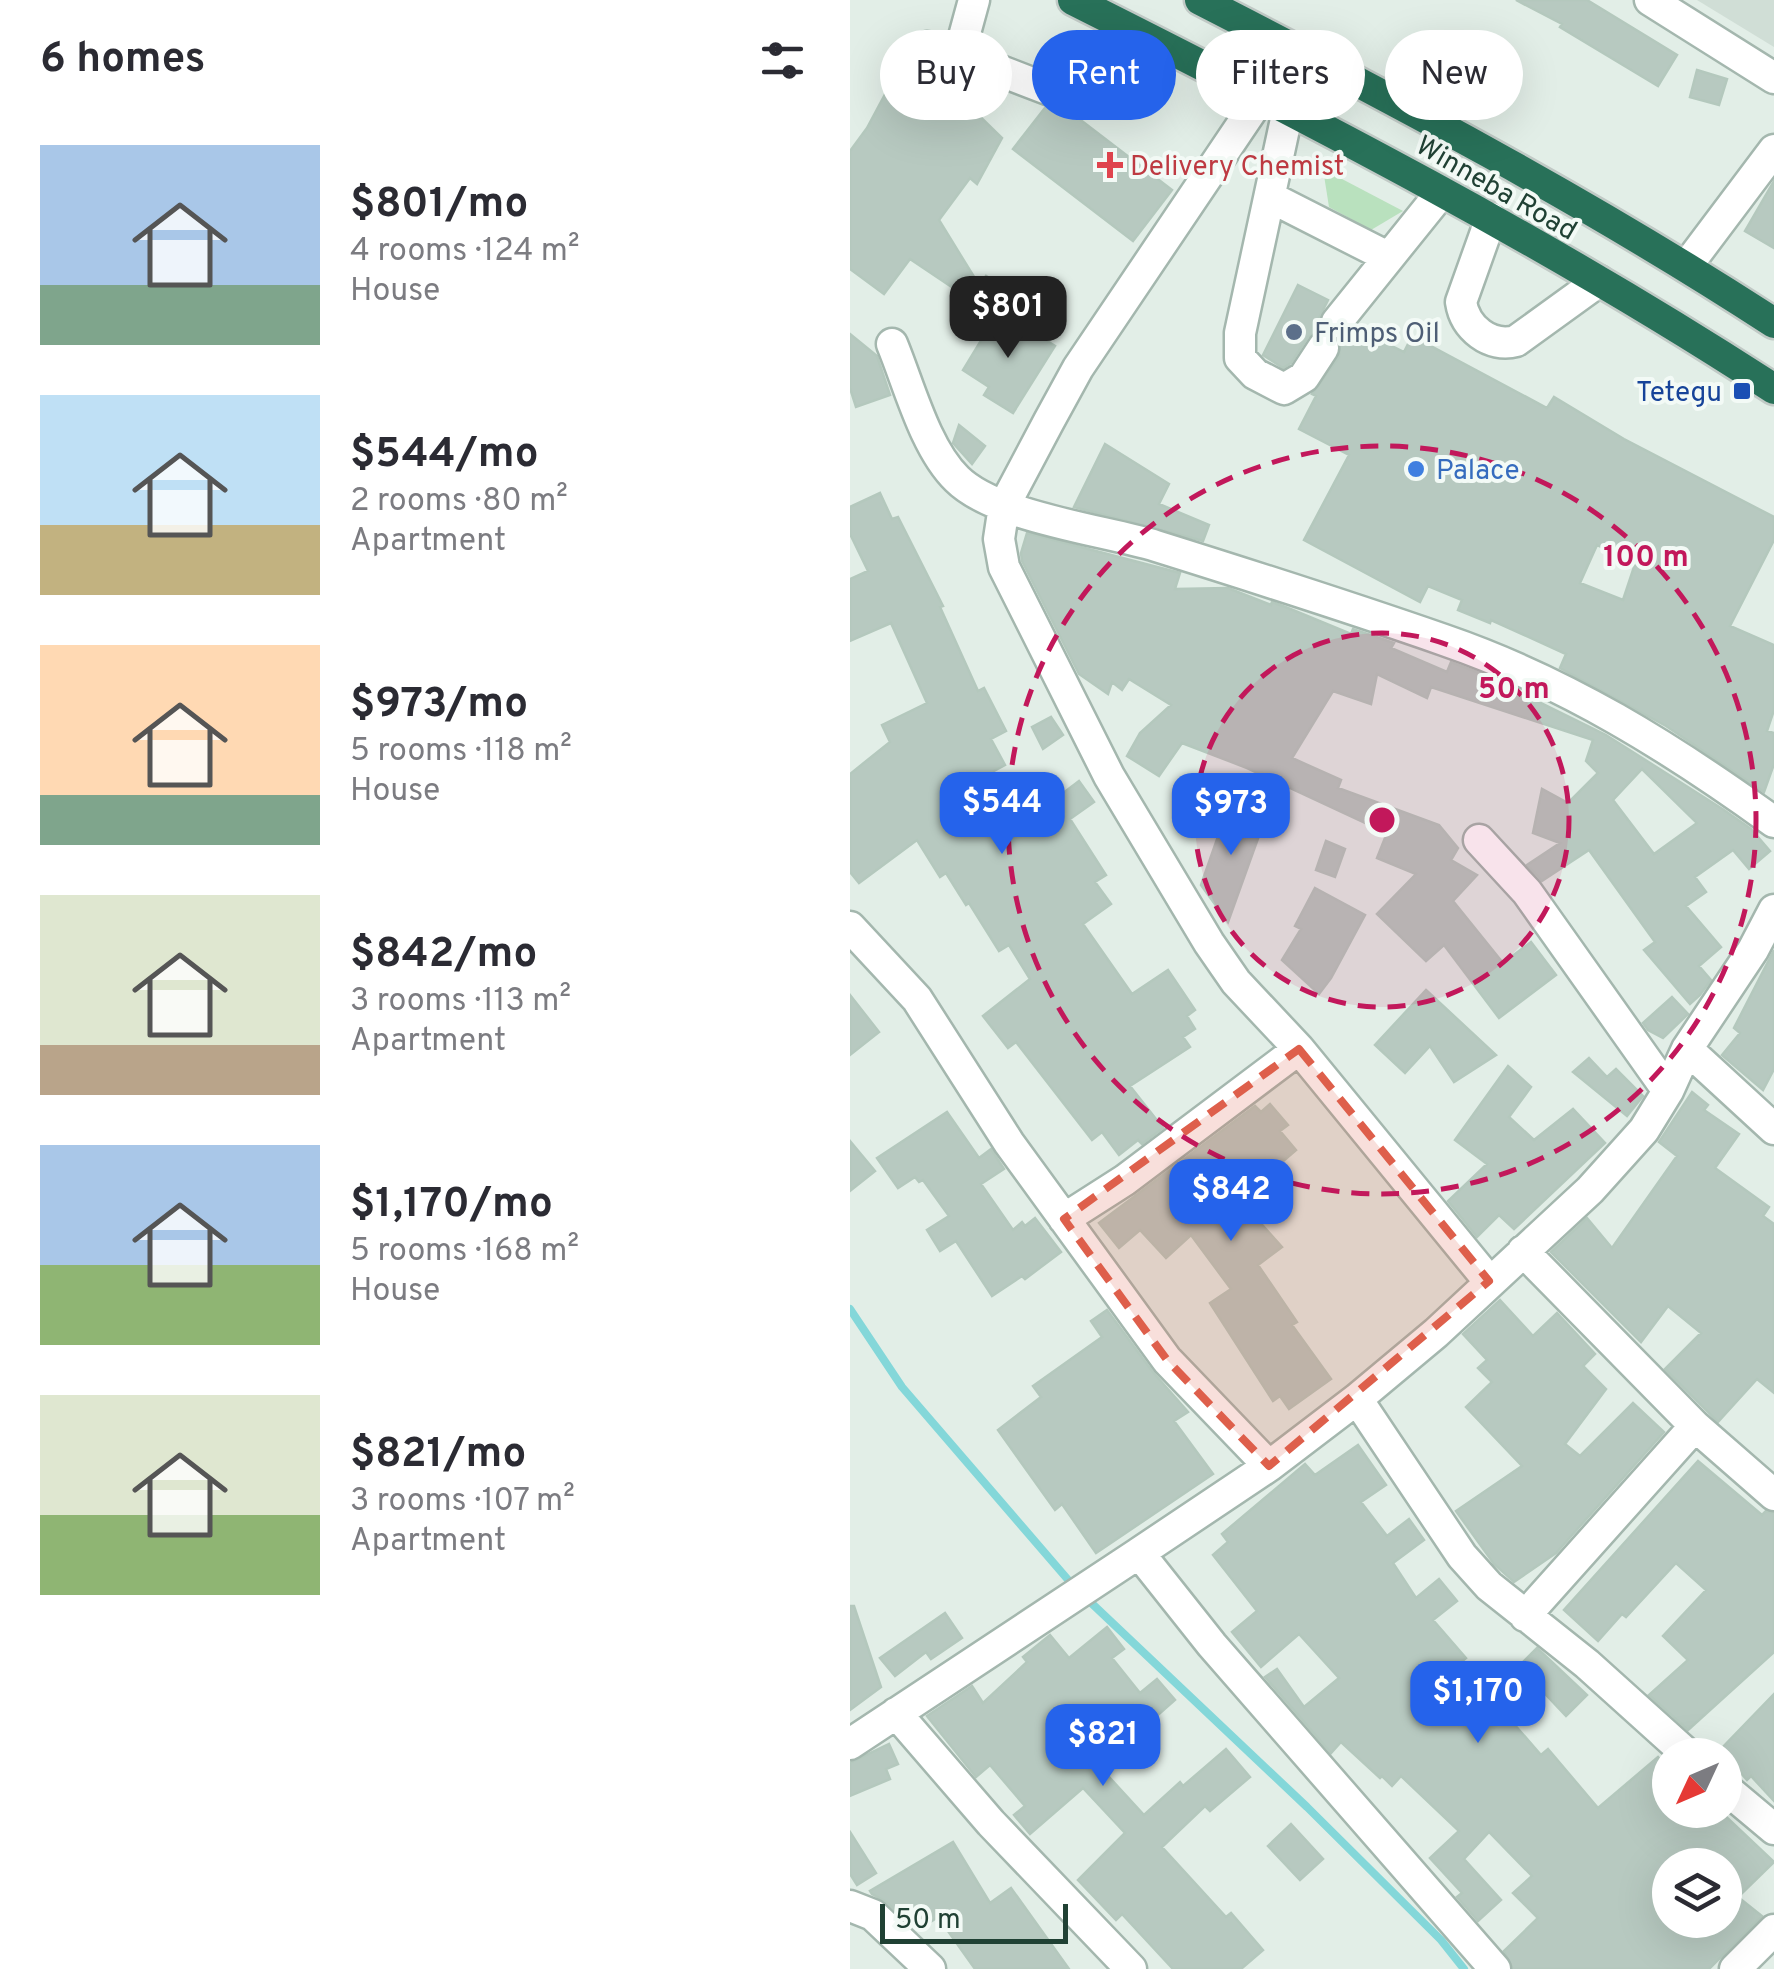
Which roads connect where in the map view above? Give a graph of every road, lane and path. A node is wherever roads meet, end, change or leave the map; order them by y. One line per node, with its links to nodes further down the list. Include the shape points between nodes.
1 (974, 0): 5 (street)
2 (1074, 0): 6 (highway, Winneba Road)
3 (1200, 0): 16 (highway, Winneba Road, via 1520,170)
4 (1650, 0): 7 (street)
5 (966, 30)
6 (1196, 62)
7 (1774, 78)
8 (1262, 120): 21 (street, via 1078,368)
9 (1274, 120): 13 (street)
10 (1309, 120): 12 (highway, Winneba Road)
11 (1774, 150): 16 (street)
12 (1440, 194): 14 (highway, Winneba Road); 15 (street)
13 (1270, 196): 15 (street); 15 (street, via 1240,333 1240,358 1254,374 1284,389 1304,377)
14 (1490, 218): 17 (highway, Winneba Road); 17 (street, via 1461,302 1470,325 1488,338 1516,342)
15 (1388, 257)
16 (1686, 267): 18 (highway, Winneba Road)
17 (1599, 282): 20 (highway, Winneba Road)
18 (1774, 323)
19 (892, 344): 21 (street, via 935,449 958,481)
20 (1774, 389)
21 (1004, 506): 22 (street, via 1154,546 1542,677 1625,722); 27 (street, via 1004,567 1110,776 1209,943)
22 (1774, 822)
23 (1478, 840): 28 (street, via 1527,892)
24 (1774, 910): 26 (street)
25 (850, 928): 30 (street, via 917,1000)
26 (1687, 1049): 28 (street); 29 (street)
27 (1298, 1050): 30 (street); 32 (street)
28 (1668, 1091): 31 (street, via 1644,1130 1590,1190)
29 (1774, 1128)
30 (1064, 1220): 35 (street, via 1167,1360)
31 (1523, 1251): 32 (street); 34 (street)
32 (1488, 1281): 33 (street)
33 (1356, 1399): 35 (street); 38 (street, via 1462,1556)
34 (1694, 1426): 36 (street); 38 (street)
35 (1269, 1466): 37 (street)
36 (1774, 1495)
37 (1140, 1553): 39 (street); 48 (street)
38 (1524, 1616): 40 (street)
39 (896, 1714): 41 (street); 47 (street)
40 (1669, 1738)
41 (850, 1744)
42 (1742, 1802): 43 (street)
43 (1774, 1829)
44 (850, 1906): 46 (street, via 873,1915)
45 (1774, 1930): 49 (street)
46 (930, 1969)
47 (1131, 1969)
48 (1495, 1969)
49 (1735, 1969)

